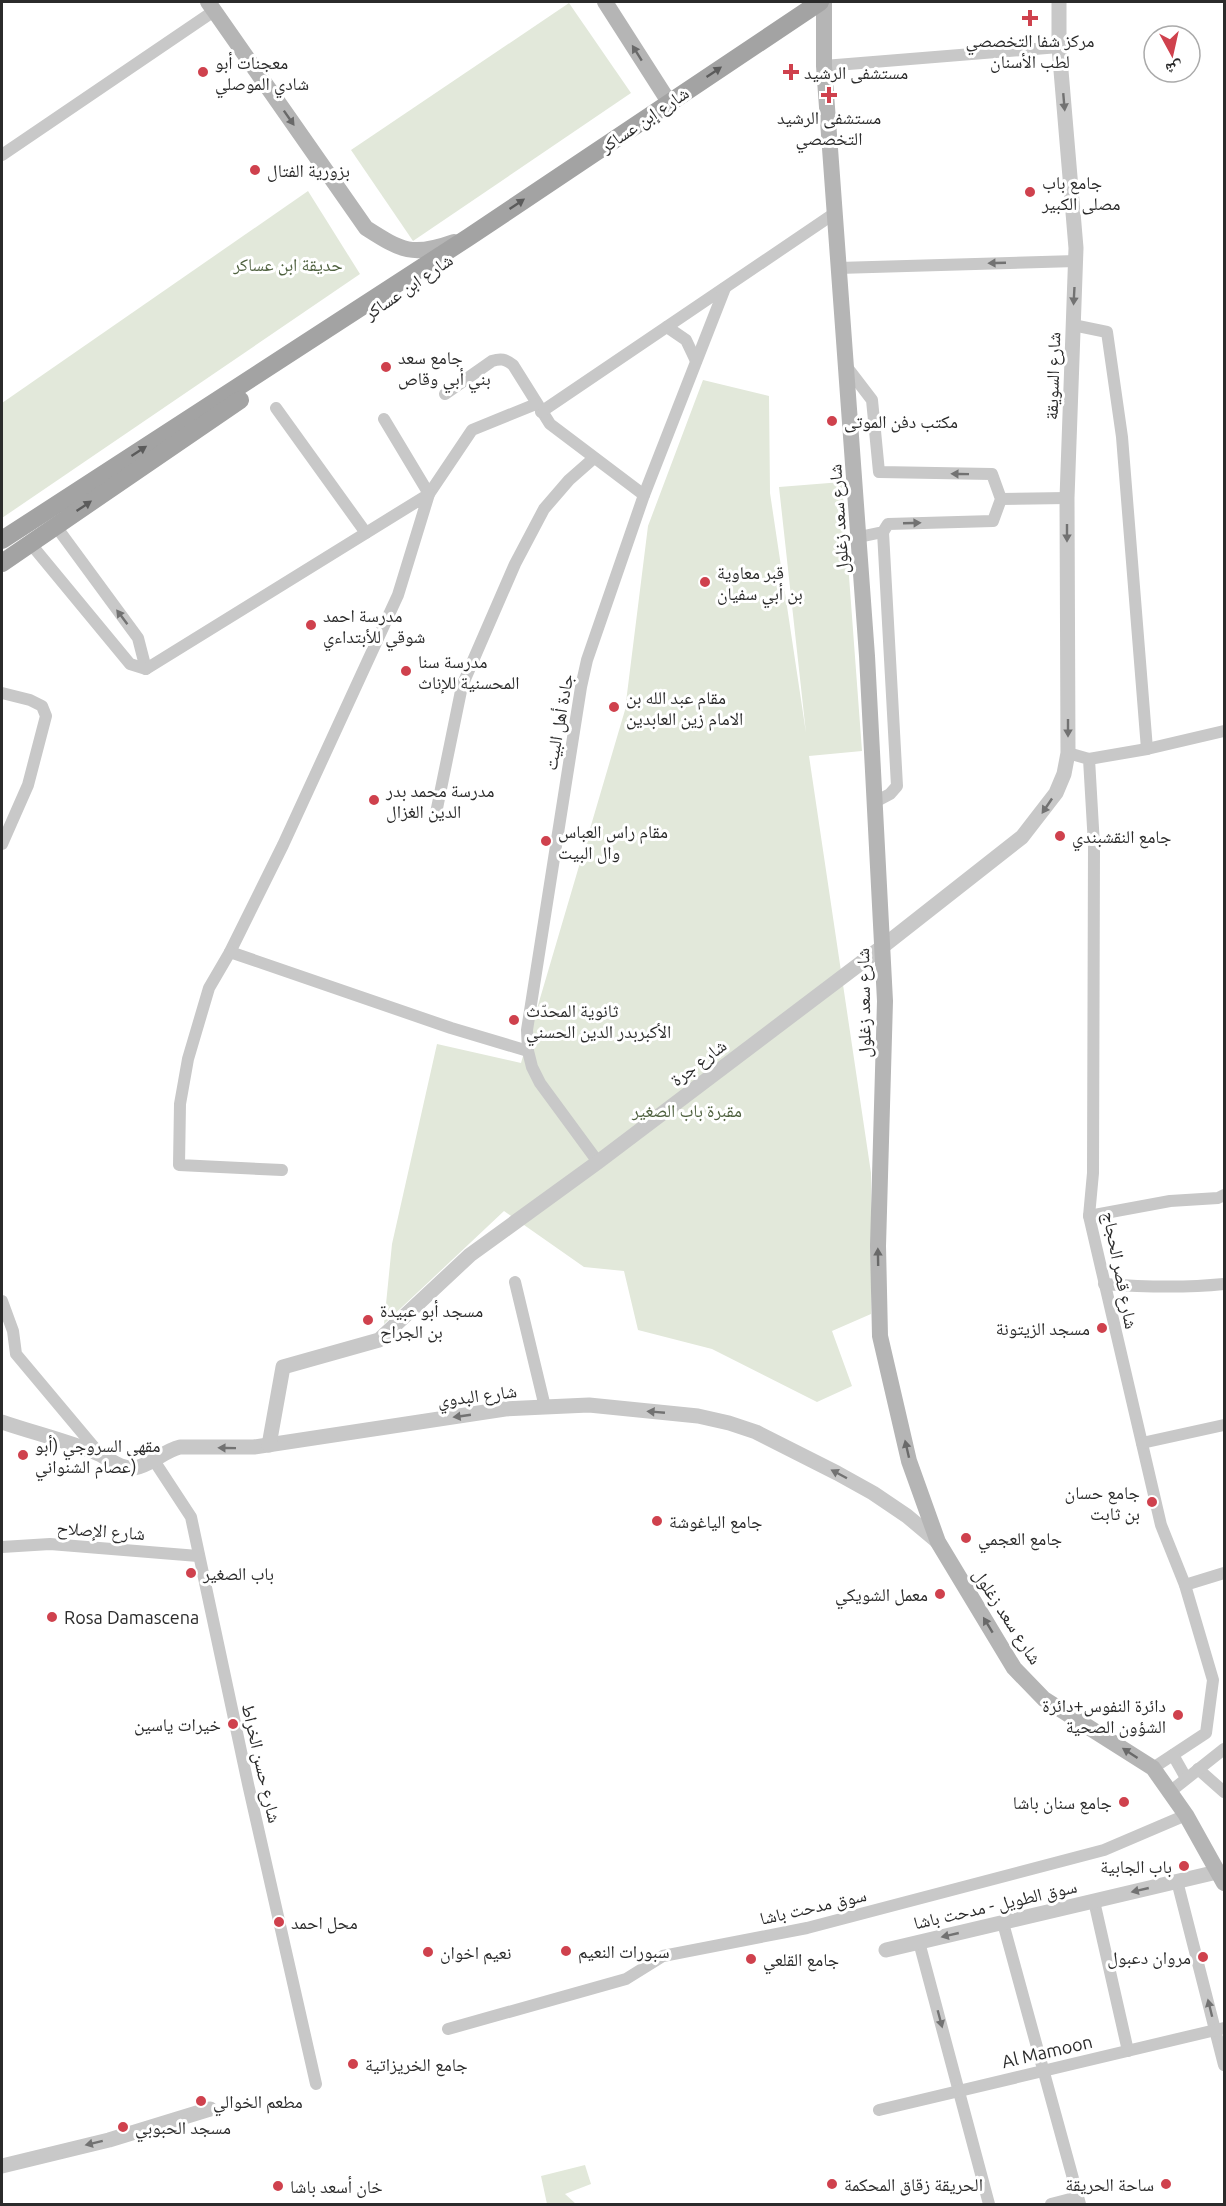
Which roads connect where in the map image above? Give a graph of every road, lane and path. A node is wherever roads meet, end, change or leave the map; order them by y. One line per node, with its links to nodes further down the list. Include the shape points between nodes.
1 (605, 2): 7 (main road, one-way to 1)
2 (822, 2): 6 (main road, شارع سعد زغلول); 7 (main road, شارع إبن عساكر, one-way to 2)
3 (1059, 2): 5 (street, شارع السويقة)
4 (211, 6): 8 (street); 10 (main road, one-way to 10, via 366,228 395,246 414,251 431,250)
5 (1059, 47): 6 (street); 11 (street, شارع السويقة, one-way to 11)
6 (824, 66): 9 (main road, شارع سعد زغلول)
7 (669, 102): 10 (main road, شارع إبن عساكر, one-way to 7)
8 (2, 155)
9 (835, 213): 12 (main road, شارع سعد زغلول); 13 (street)
10 (469, 237): 27 (main road, شارع ابن عساكر, one-way to 10, via 449,258); 31 (main road, شارع ابن عساكر, one-way to 10)
11 (1076, 261): 12 (street, one-way to 12); 14 (street, شارع السويقة, one-way to 14)
12 (838, 268): 17 (main road, شارع سعد زغلول)
13 (725, 288): 15 (street); 16 (street, جادة أهل البيت)
14 (1073, 325): 25 (street, شارع السويقة); 37 (street, via 1107,332 1122,436)
15 (667, 327): 16 (street, via 686,340); 20 (street)
16 (696, 361): 24 (street, جادة أهل البيت)
17 (846, 365): 26 (street, one-way to 17, via 992,474 879,472 872,400); 30 (main road, شارع سعد زغلول)
18 (445, 394): 20 (street, via 500,358 513,365)
19 (276, 408): 29 (street)
20 (538, 408): 22 (street, via 560,434); 23 (street, via 472,430)
21 (384, 419): 23 (street)
22 (594, 458): 24 (street); 41 (street, via 544,509 510,574 462,686)
23 (429, 494): 29 (street); 44 (street, via 398,596)
24 (644, 495): 45 (street, جادة أهل البيت, via 595,634 581,687 527,1030)
25 (1067, 498): 26 (street); 38 (street, شارع السويقة, one-way to 38)
26 (1001, 499): 28 (street, one-way to 26, via 888,524 993,521)
27 (55, 525): 32 (main road, شارع ابن عساكر); 34 (street, one-way to 27, via 138,638)
28 (883, 532): 30 (street); 40 (street, via 897,786)
29 (366, 533): 34 (street)
30 (859, 537): 40 (main road, شارع سعد زغلول)
31 (2, 540)
32 (30, 543): 33 (main road, شارع ابن عساكر); 34 (street, via 130,664)
33 (2, 563)
34 (146, 669)
35 (2, 693): 42 (street, via 42,706 46,716 27,785)
36 (1224, 731): 37 (street)
37 (1147, 750): 39 (street)
38 (1068, 753): 39 (street); 43 (street, شارع جرة, one-way to 43, via 1056,793 1022,837)
39 (1089, 759): 49 (street, شارع قصر الحجاج, via 1094,844 1093,1173)
40 (875, 802): 43 (main road, شارع سعد زغلول)
41 (435, 818)
42 (2, 844)
43 (882, 947): 46 (street, شارع جرة); 61 (main road, شارع سعد زغلول, one-way to 43, via 909,1461 880,1336 878,1246 885,1001)
44 (230, 952): 45 (street); 47 (street, via 209,988 188,1059 180,1104 179,1165)
45 (528, 1052): 46 (street, جادة أهل البيت, via 540,1083)
46 (598, 1162): 58 (street, شارع جرة, via 470,1255 379,1340 283,1367)
47 (282, 1170)
48 (1224, 1195): 49 (street)
49 (1089, 1216): 51 (street, شارع قصر الحجاج)
50 (515, 1282): 54 (street)
51 (1104, 1284): 52 (street); 57 (street, شارع قصر الحجاج)
52 (1224, 1284)
53 (2, 1301): 59 (street, via 16,1354)
54 (545, 1407): 58 (street, شارع البدوي, one-way to 58); 61 (street, شارع البدوي, one-way to 54, via 873,1493 756,1432 698,1416 589,1405)
55 (2, 1422): 59 (street, شارع البدوي)
56 (1224, 1425): 57 (street)
57 (1142, 1443): 65 (street, شارع قصر الحجاج, via 1161,1525)
58 (269, 1445): 60 (street, شارع البدوي, one-way to 60, via 180,1447)
59 (100, 1455): 60 (street, شارع البدوي, via 121,1467 133,1468)
60 (153, 1459): 63 (street, شارع حسن الخراط, via 191,1517)
61 (938, 1542): 68 (main road, شارع سعد زغلول, one-way to 61, via 1044,1699 1014,1668)
62 (2, 1547): 63 (street, شارع الإصلاح, via 50,1544)
63 (198, 1556): 85 (street, شارع حسن الخراط)
64 (1224, 1573): 65 (street)
65 (1185, 1585): 67 (street, شارع قصر الحجاج, via 1213,1680 1206,1733)
66 (1224, 1749): 69 (street)
67 (1173, 1755): 68 (street, شارع قصر الحجاج); 70 (street)
68 (1153, 1768): 71 (main road, شارع سعد زغلول)
69 (1198, 1769): 70 (street); 72 (street)
70 (1186, 1778): 71 (street)
71 (1171, 1791): 73 (main road, شارع سعد زغلول)
72 (1224, 1792)
73 (1186, 1815): 74 (main road, شارع سعد زغلول); 80 (street, سوق مدحت باشا, via 1104,1850 807,1928 663,1956 626,1979)
74 (1221, 1877): 75 (street, سوق الطويل - مدحت باشا)
75 (1177, 1881): 76 (street, سوق الطويل - مدحت باشا, one-way to 76); 81 (street, one-way to 75)
76 (1094, 1901): 77 (street, سوق الطويل - مدحت باشا); 82 (street)
77 (1003, 1923): 78 (street, سوق الطويل - مدحت باشا, one-way to 78); 84 (street)
78 (919, 1942): 79 (street, سوق الطويل - مدحت باشا); 86 (street, one-way to 86)
79 (886, 1950)
80 (448, 2029)
81 (1220, 2029): 82 (street, Al Mamoon); 83 (street)
82 (1128, 2051): 84 (street, Al Mamoon)
83 (1224, 2064)
84 (1043, 2071): 86 (street, Al Mamoon); 90 (street)
85 (316, 2084)
86 (958, 2091): 88 (street, Al Mamoon); 91 (street)
87 (210, 2109): 89 (street, one-way to 89, via 109,2140)
88 (879, 2110)
89 (2, 2166)
90 (1079, 2201): 92 (street)
91 (989, 2205)
92 (1051, 2205)

